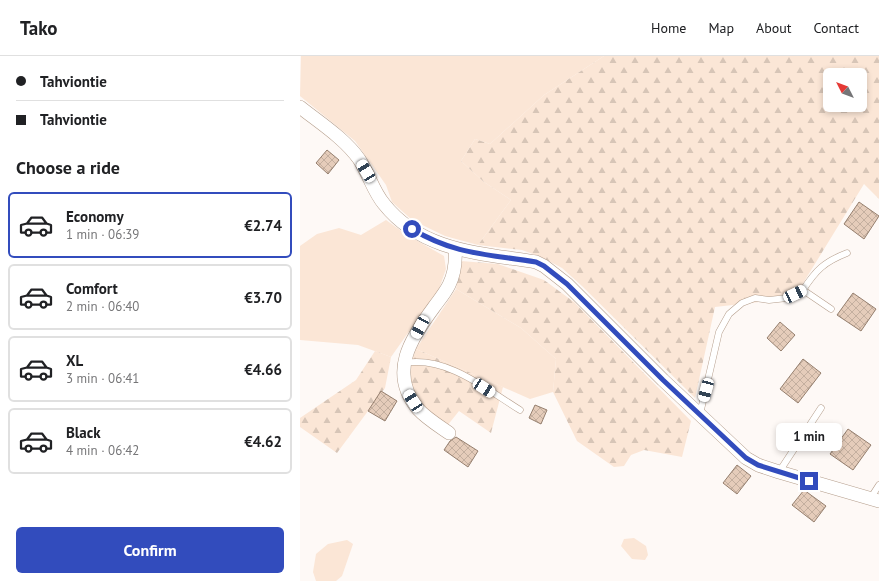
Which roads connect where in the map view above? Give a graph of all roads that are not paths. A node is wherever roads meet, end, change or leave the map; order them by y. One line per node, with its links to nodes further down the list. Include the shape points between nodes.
1 (300, 107): 2 (street, via 332,131 358,158 374,191 396,217 427,238)
2 (455, 249): 6 (street, via 456,263 449,286 420,327); 9 (street, via 536,262 544,266 586,301)
3 (847, 253): 4 (lane, via 830,260 815,272)
4 (803, 290): 5 (lane); 9 (lane, via 787,298 755,298 742,303 729,314 719,332)
5 (831, 309)
6 (404, 363): 8 (lane, via 419,361 435,364 472,380); 10 (street, via 404,380 408,394 418,409)
7 (820, 408): 11 (lane)
8 (520, 410)
9 (699, 415): 11 (street, via 746,458)
10 (449, 433)
11 (779, 472): 13 (street)
12 (879, 485): 13 (lane)
13 (875, 500)

